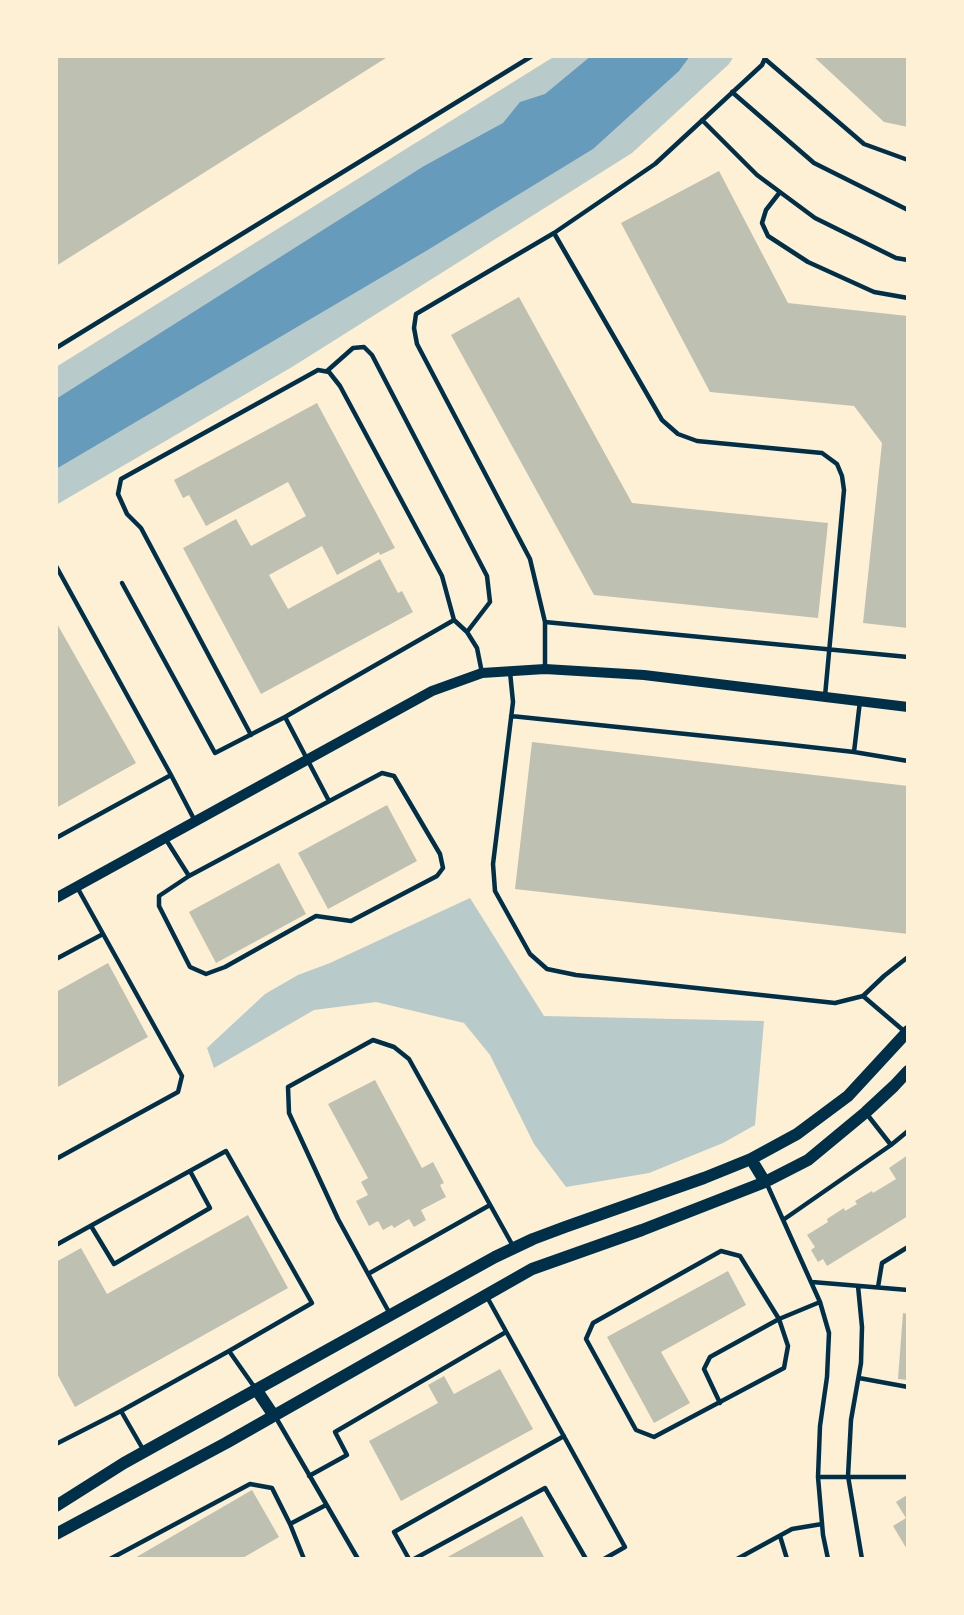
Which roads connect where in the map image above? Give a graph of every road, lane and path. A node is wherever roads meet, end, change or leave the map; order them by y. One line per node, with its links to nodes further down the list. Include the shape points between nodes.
1 (532, 56): 11 (lane)
2 (765, 57): 3 (lane); 5 (lane, via 864,144)
3 (732, 92): 4 (lane); 7 (lane, via 814,163)
4 (702, 120): 6 (lane); 8 (lane, via 655,164)
5 (908, 160)
6 (780, 192): 9 (lane, via 815,218); 10 (lane, via 762,223 768,236 808,262 874,292)
7 (908, 211)
8 (554, 233): 16 (lane, via 416,314 414,328 417,344 530,559); 18 (lane, via 662,420 678,434 697,441 822,453 837,464 844,490)
9 (908, 260)
10 (908, 298)
11 (56, 348)
12 (326, 372): 15 (lane, via 340,386 442,576); 17 (lane, via 353,348 364,347 372,355 487,576 489,602); 28 (lane, via 318,370 121,479 118,494 128,514 141,528)
13 (56, 566): 32 (lane)
14 (122, 583): 28 (lane, via 215,753)
15 (454, 620): 17 (lane); 27 (lane)
16 (545, 622): 18 (lane); 20 (lane)
17 (467, 632): 22 (lane, via 477,648)
18 (829, 650): 19 (lane); 23 (lane)
19 (908, 657)
20 (545, 669): 21 (street); 23 (street, via 644,675)
21 (510, 671): 22 (street); 26 (lane)
22 (482, 673): 30 (street, via 432,691)
23 (825, 697): 24 (street)
24 (860, 701): 25 (street); 29 (lane)
25 (908, 707)
26 (511, 716): 29 (lane); 43 (lane, via 493,864 495,891 530,954 547,969 835,1003)
27 (285, 717): 28 (lane); 30 (lane)
28 (251, 734)
29 (854, 752): 31 (lane)
30 (306, 759): 33 (lane); 34 (street)
31 (908, 761)
32 (171, 775): 34 (lane); 35 (lane)
33 (329, 801): 37 (lane); 37 (lane, via 382,773 394,776 440,854 443,868 437,876 351,921 316,916 206,974 190,967 159,906 159,896)
34 (195, 821): 36 (street)
35 (56, 838)
36 (165, 838): 37 (lane); 38 (street)
37 (189, 876)
38 (76, 887): 39 (street); 40 (lane)
39 (56, 898)
40 (103, 934): 42 (lane); 49 (lane, via 183,1076 178,1091)
41 (908, 957): 43 (lane)
42 (56, 959)
43 (863, 996): 44 (lane)
44 (907, 1032): 50 (main road, via 848,1096 797,1134)
45 (908, 1071): 46 (main road)
46 (866, 1112): 48 (lane); 52 (main road, via 808,1160)
47 (908, 1130): 48 (lane)
48 (891, 1145): 54 (lane)
49 (56, 1159)
50 (751, 1159): 52 (main road); 58 (main road)
51 (190, 1171): 55 (lane); 55 (lane, via 210,1208 114,1264); 69 (lane, via 226,1151 312,1303)
52 (765, 1182): 54 (lane); 64 (main road, via 532,1269)
53 (490, 1205): 58 (lane); 59 (lane); 59 (lane, via 409,1059 394,1047 373,1040 288,1087 289,1114)
54 (783, 1220): 60 (lane)
55 (91, 1226): 56 (lane)
56 (56, 1245)
57 (908, 1247): 62 (lane, via 882,1263)
58 (514, 1248): 66 (main road)
59 (368, 1274): 66 (lane)
60 (812, 1283): 61 (lane); 65 (lane)
61 (858, 1286): 62 (lane); 70 (lane, via 862,1327)
62 (878, 1287): 63 (lane)
63 (908, 1290)
64 (486, 1295): 68 (lane); 75 (main road)
65 (821, 1302): 67 (lane); 81 (lane, via 829,1333)
66 (390, 1315): 72 (main road)
67 (779, 1319): 73 (lane, via 788,1346 784,1368); 73 (lane, via 710,1357 704,1369); 73 (lane, via 740,1256 721,1251 593,1322 586,1339 636,1430 654,1437)
68 (506, 1332): 76 (lane); 79 (lane, via 335,1432 347,1455)
69 (229, 1351): 72 (lane); 74 (lane)
70 (859, 1378): 71 (lane); 80 (lane)
71 (908, 1387)
72 (256, 1389): 75 (main road); 78 (main road)
73 (719, 1403)
74 (121, 1411): 77 (lane); 78 (lane)
75 (274, 1416): 79 (lane); 87 (main road)
76 (564, 1436): 92 (lane, via 394,1532); 94 (lane, via 625,1547)
77 (57, 1442)
78 (144, 1451): 84 (main road)
79 (309, 1476): 83 (lane)
80 (848, 1476): 81 (lane); 82 (lane); 98 (lane)
81 (818, 1477): 86 (lane)
82 (908, 1477)
83 (326, 1504): 85 (lane); 91 (lane)
84 (56, 1506)
85 (290, 1524): 89 (lane, via 272,1488 250,1484); 90 (lane)
86 (822, 1524): 88 (lane); 97 (lane)
87 (56, 1534)
88 (780, 1536): 95 (lane); 96 (lane)
89 (110, 1559)
90 (304, 1559)
91 (358, 1559)
92 (411, 1559): 93 (lane, via 545,1488)
93 (586, 1559)
94 (604, 1559)
95 (737, 1559)
96 (787, 1559)
97 (828, 1559)
98 (862, 1559)

